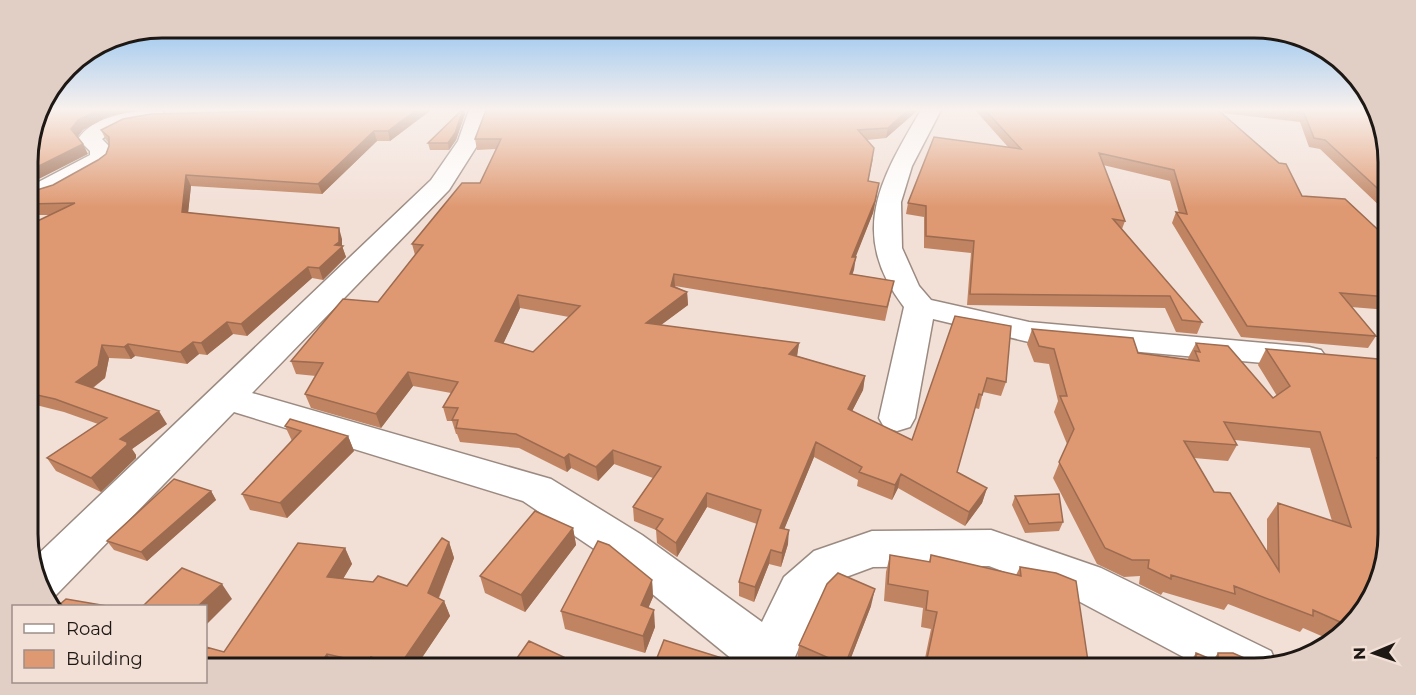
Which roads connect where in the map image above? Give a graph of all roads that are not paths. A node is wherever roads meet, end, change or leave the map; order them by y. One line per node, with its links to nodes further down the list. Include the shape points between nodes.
1 (93, 142): 4 (street, via 100,149 101,158)
2 (468, 142): 7 (street, via 440,185)
3 (913, 142): 5 (street, via 888,202 888,248 905,288)
4 (38, 193)
5 (920, 307): 6 (street, via 1029,332); 8 (street)
6 (1342, 359)
7 (226, 397): 9 (street); 10 (street, via 537,490 627,548)
8 (897, 417)
9 (45, 576)
10 (763, 657)
11 (771, 657): 12 (street, via 800,591 830,564 872,549 990,548 1084,582)
12 (1231, 657)

